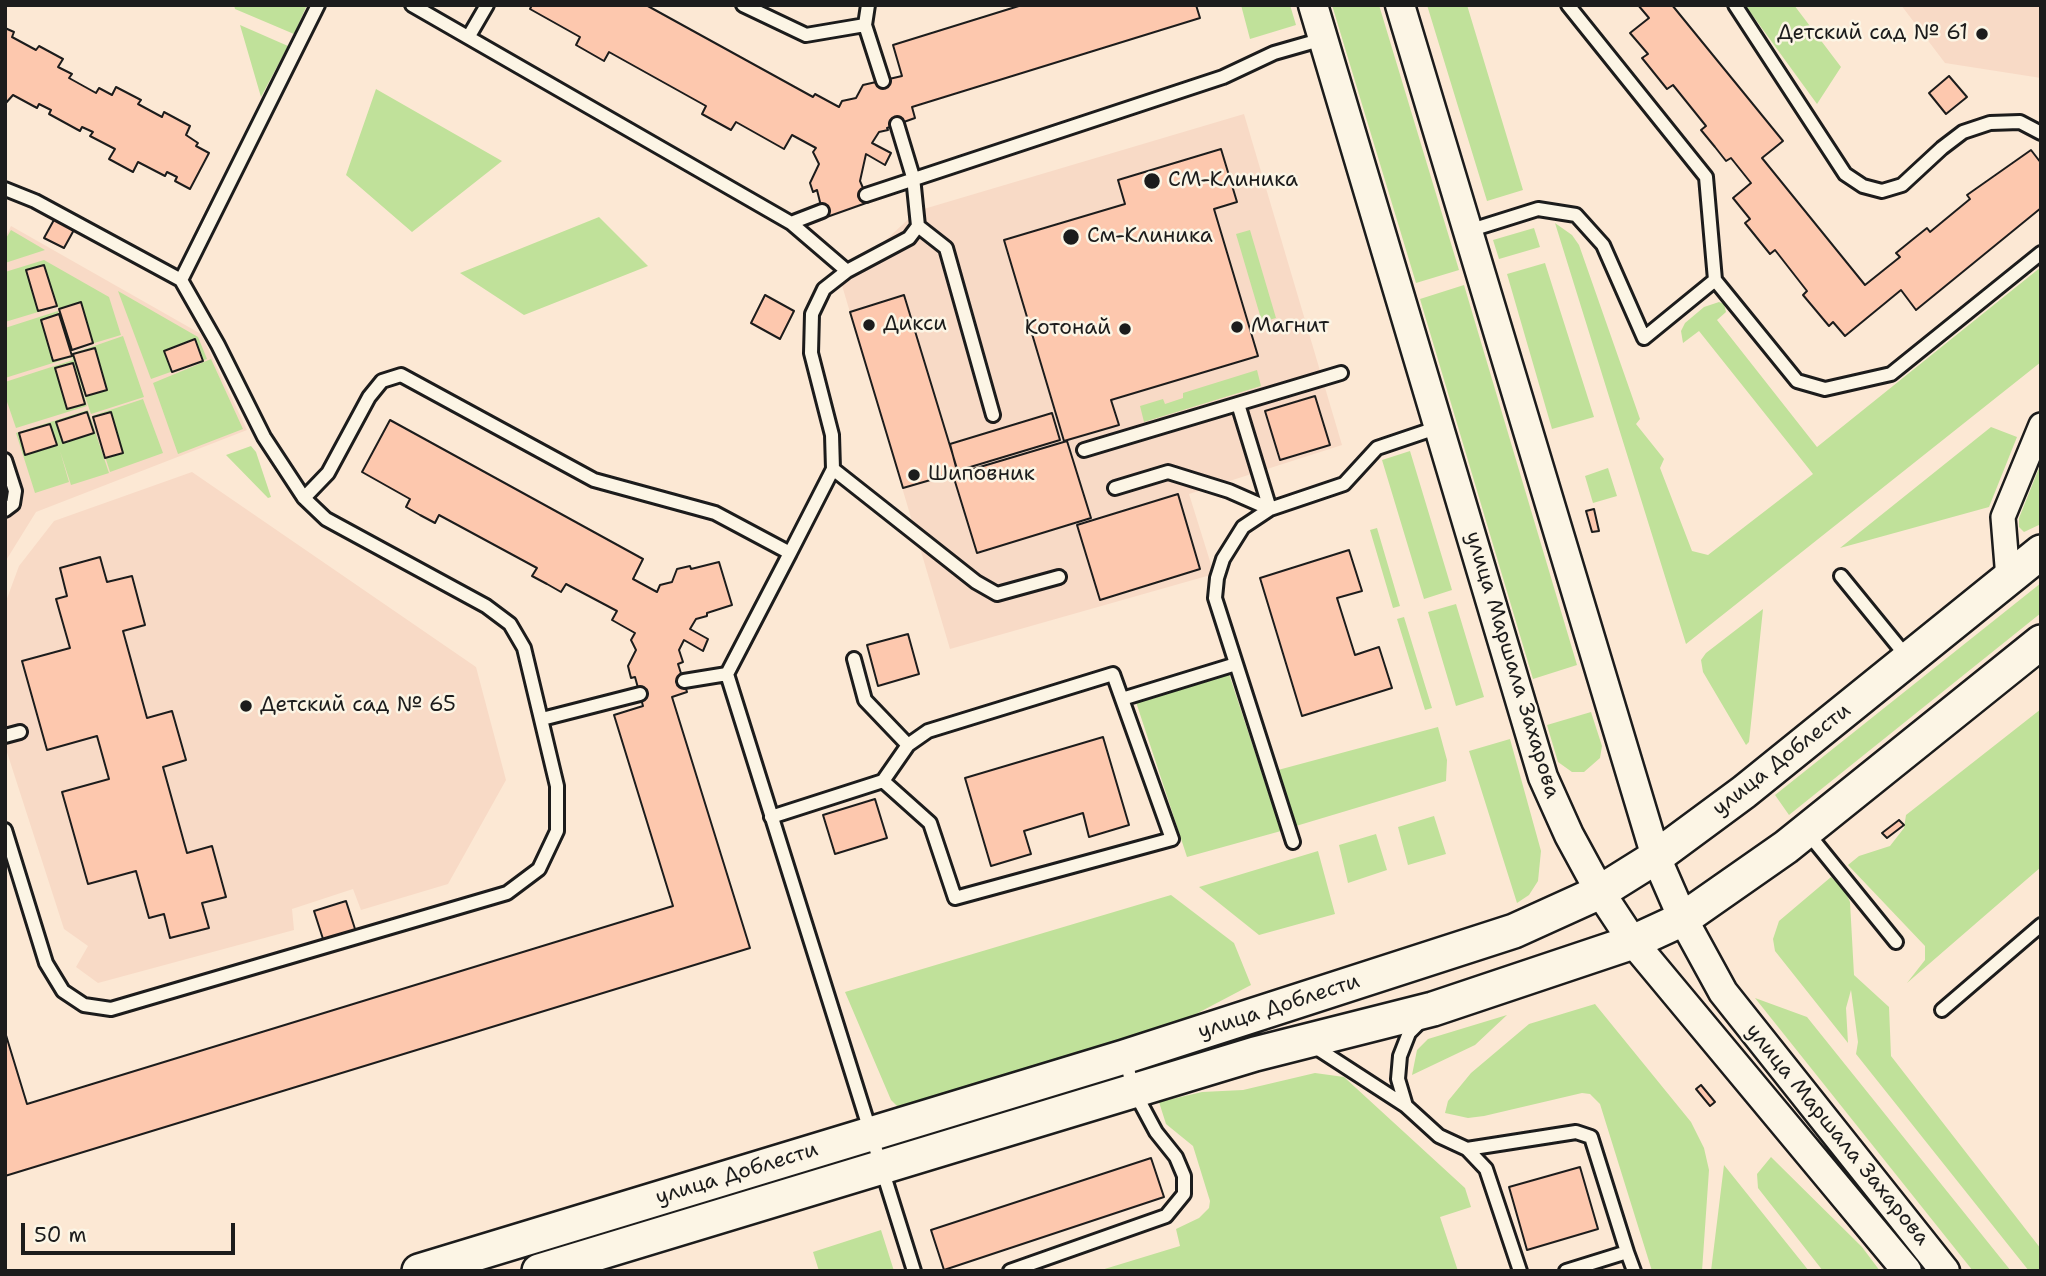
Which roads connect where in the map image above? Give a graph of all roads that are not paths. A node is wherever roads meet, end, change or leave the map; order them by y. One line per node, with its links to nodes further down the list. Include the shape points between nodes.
1 (318, 5): 25 (lane)
2 (412, 5): 11 (lane)
3 (487, 5): 11 (lane)
4 (743, 5): 10 (lane, via 806,35)
5 (868, 5): 10 (lane)
6 (1313, 5): 12 (street, улица Маршала Захарова)
7 (1400, 5): 22 (street, улица Маршала Захарова)
8 (1568, 5): 26 (lane, via 1706,177)
9 (1735, 5): 15 (lane, via 1845,174 1863,186 1882,191 1902,185 1963,132 1990,123 2020,122)
10 (865, 25): 13 (lane)
11 (469, 36): 20 (lane)
12 (1323, 39): 16 (lane, via 1274,53 1223,77); 31 (street, улица Маршала Захарова)
13 (883, 81)
14 (897, 124): 16 (lane)
15 (2041, 133)
16 (913, 177): 18 (lane); 21 (lane)
17 (5, 189): 25 (lane)
18 (866, 195)
19 (822, 211): 20 (lane)
20 (791, 223): 24 (lane)
21 (918, 226): 24 (lane, via 909,238); 29 (lane, via 946,248)
22 (1468, 232): 26 (lane, via 1538,209 1576,215 1603,245 1644,338); 61 (street, улица Маршала Захарова)
23 (2041, 253): 26 (lane, via 1891,374 1825,389 1797,381)
24 (847, 271): 34 (lane, via 824,289 812,314 811,353 832,435)
25 (181, 280): 36 (lane, via 264,437)
26 (1715, 280)
27 (1341, 373): 28 (lane)
28 (1238, 404): 32 (lane); 37 (lane)
29 (993, 415)
30 (2041, 425): 43 (street, via 2003,517)
31 (1440, 427): 37 (lane, via 1377,448 1344,484); 62 (street, улица Маршала Захарова, via 1543,777)
32 (1084, 450)
33 (5, 460): 38 (lane, via 15,491 13,504)
34 (833, 469): 40 (lane); 42 (lane, via 997,594)
35 (1115, 488): 37 (lane, via 1168,472)
36 (304, 498): 40 (lane, via 328,473 369,397 382,381 401,375 594,480 715,513); 52 (lane, via 326,519 486,606 510,624 524,648)
37 (1270, 509): 47 (lane, via 1243,527 1223,559 1217,579 1215,598)
38 (5, 510)
39 (2041, 552): 43 (main road, улица Доблести)
40 (790, 553): 48 (lane)
41 (1841, 576): 46 (lane)
42 (1059, 577)
43 (2008, 578): 46 (main road, улица Доблести)
44 (2040, 645): 59 (main road, улица Доблести)
45 (854, 659): 55 (lane, via 866,700)
46 (1909, 659): 61 (main road, улица Доблести)
47 (1236, 664): 51 (lane); 60 (lane)
48 (727, 674): 49 (lane); 57 (lane)
49 (684, 681)
50 (640, 694): 52 (lane)
51 (1122, 699): 55 (lane, via 1113,674 928,731); 56 (lane, via 1172,839 955,898 930,823)
52 (542, 719): 58 (lane, via 557,786 557,831 539,869 507,893 111,1009 84,1005 63,990 46,963)
53 (20, 732): 54 (lane)
54 (5, 736)
55 (908, 745): 56 (lane)
56 (883, 781): 57 (lane)
57 (771, 817): 73 (lane)
58 (5, 830)
59 (1806, 831): 63 (main road, улица Доблести); 66 (lane)
60 (1293, 842)
61 (1656, 857): 62 (main road, улица Доблести); 63 (street, улица Маршала Захарова)
62 (1600, 892): 65 (street, улица Маршала Захарова); 70 (main road, улица Доблести, via 1514,931)
63 (1683, 919): 65 (main road, улица Доблести); 85 (street, улица Маршала Захарова, via 1723,992)
64 (2041, 925): 68 (lane)
65 (1633, 942): 67 (main road, улица Доблести); 84 (street, улица Маршала Захарова)
66 (1896, 942)
67 (1433, 1009): 69 (main road, улица Доблести); 72 (lane, via 1409,1033 1400,1056 1398,1079)
68 (1942, 1010)
69 (1306, 1041): 71 (main road, улица Доблести); 72 (lane)
70 (1124, 1057): 71 (lane); 73 (main road, улица Доблести)
71 (1134, 1091): 75 (main road, улица Доблести); 80 (lane, via 1176,1157 1184,1176 1184,1194 1166,1216)
72 (1406, 1106): 74 (lane, via 1439,1136)
73 (872, 1133): 75 (lane); 77 (main road, улица Доблести)
74 (1467, 1149): 76 (lane, via 1576,1132 1591,1137); 81 (lane, via 1486,1169)
75 (881, 1165): 78 (main road, улица Доблести); 79 (lane)
76 (1627, 1252): 82 (lane); 83 (lane)
77 (429, 1269)
78 (539, 1271)
79 (914, 1271)
80 (1010, 1271)
81 (1520, 1271)
82 (1566, 1271)
83 (1634, 1271)
84 (1907, 1271)
85 (1945, 1271)

